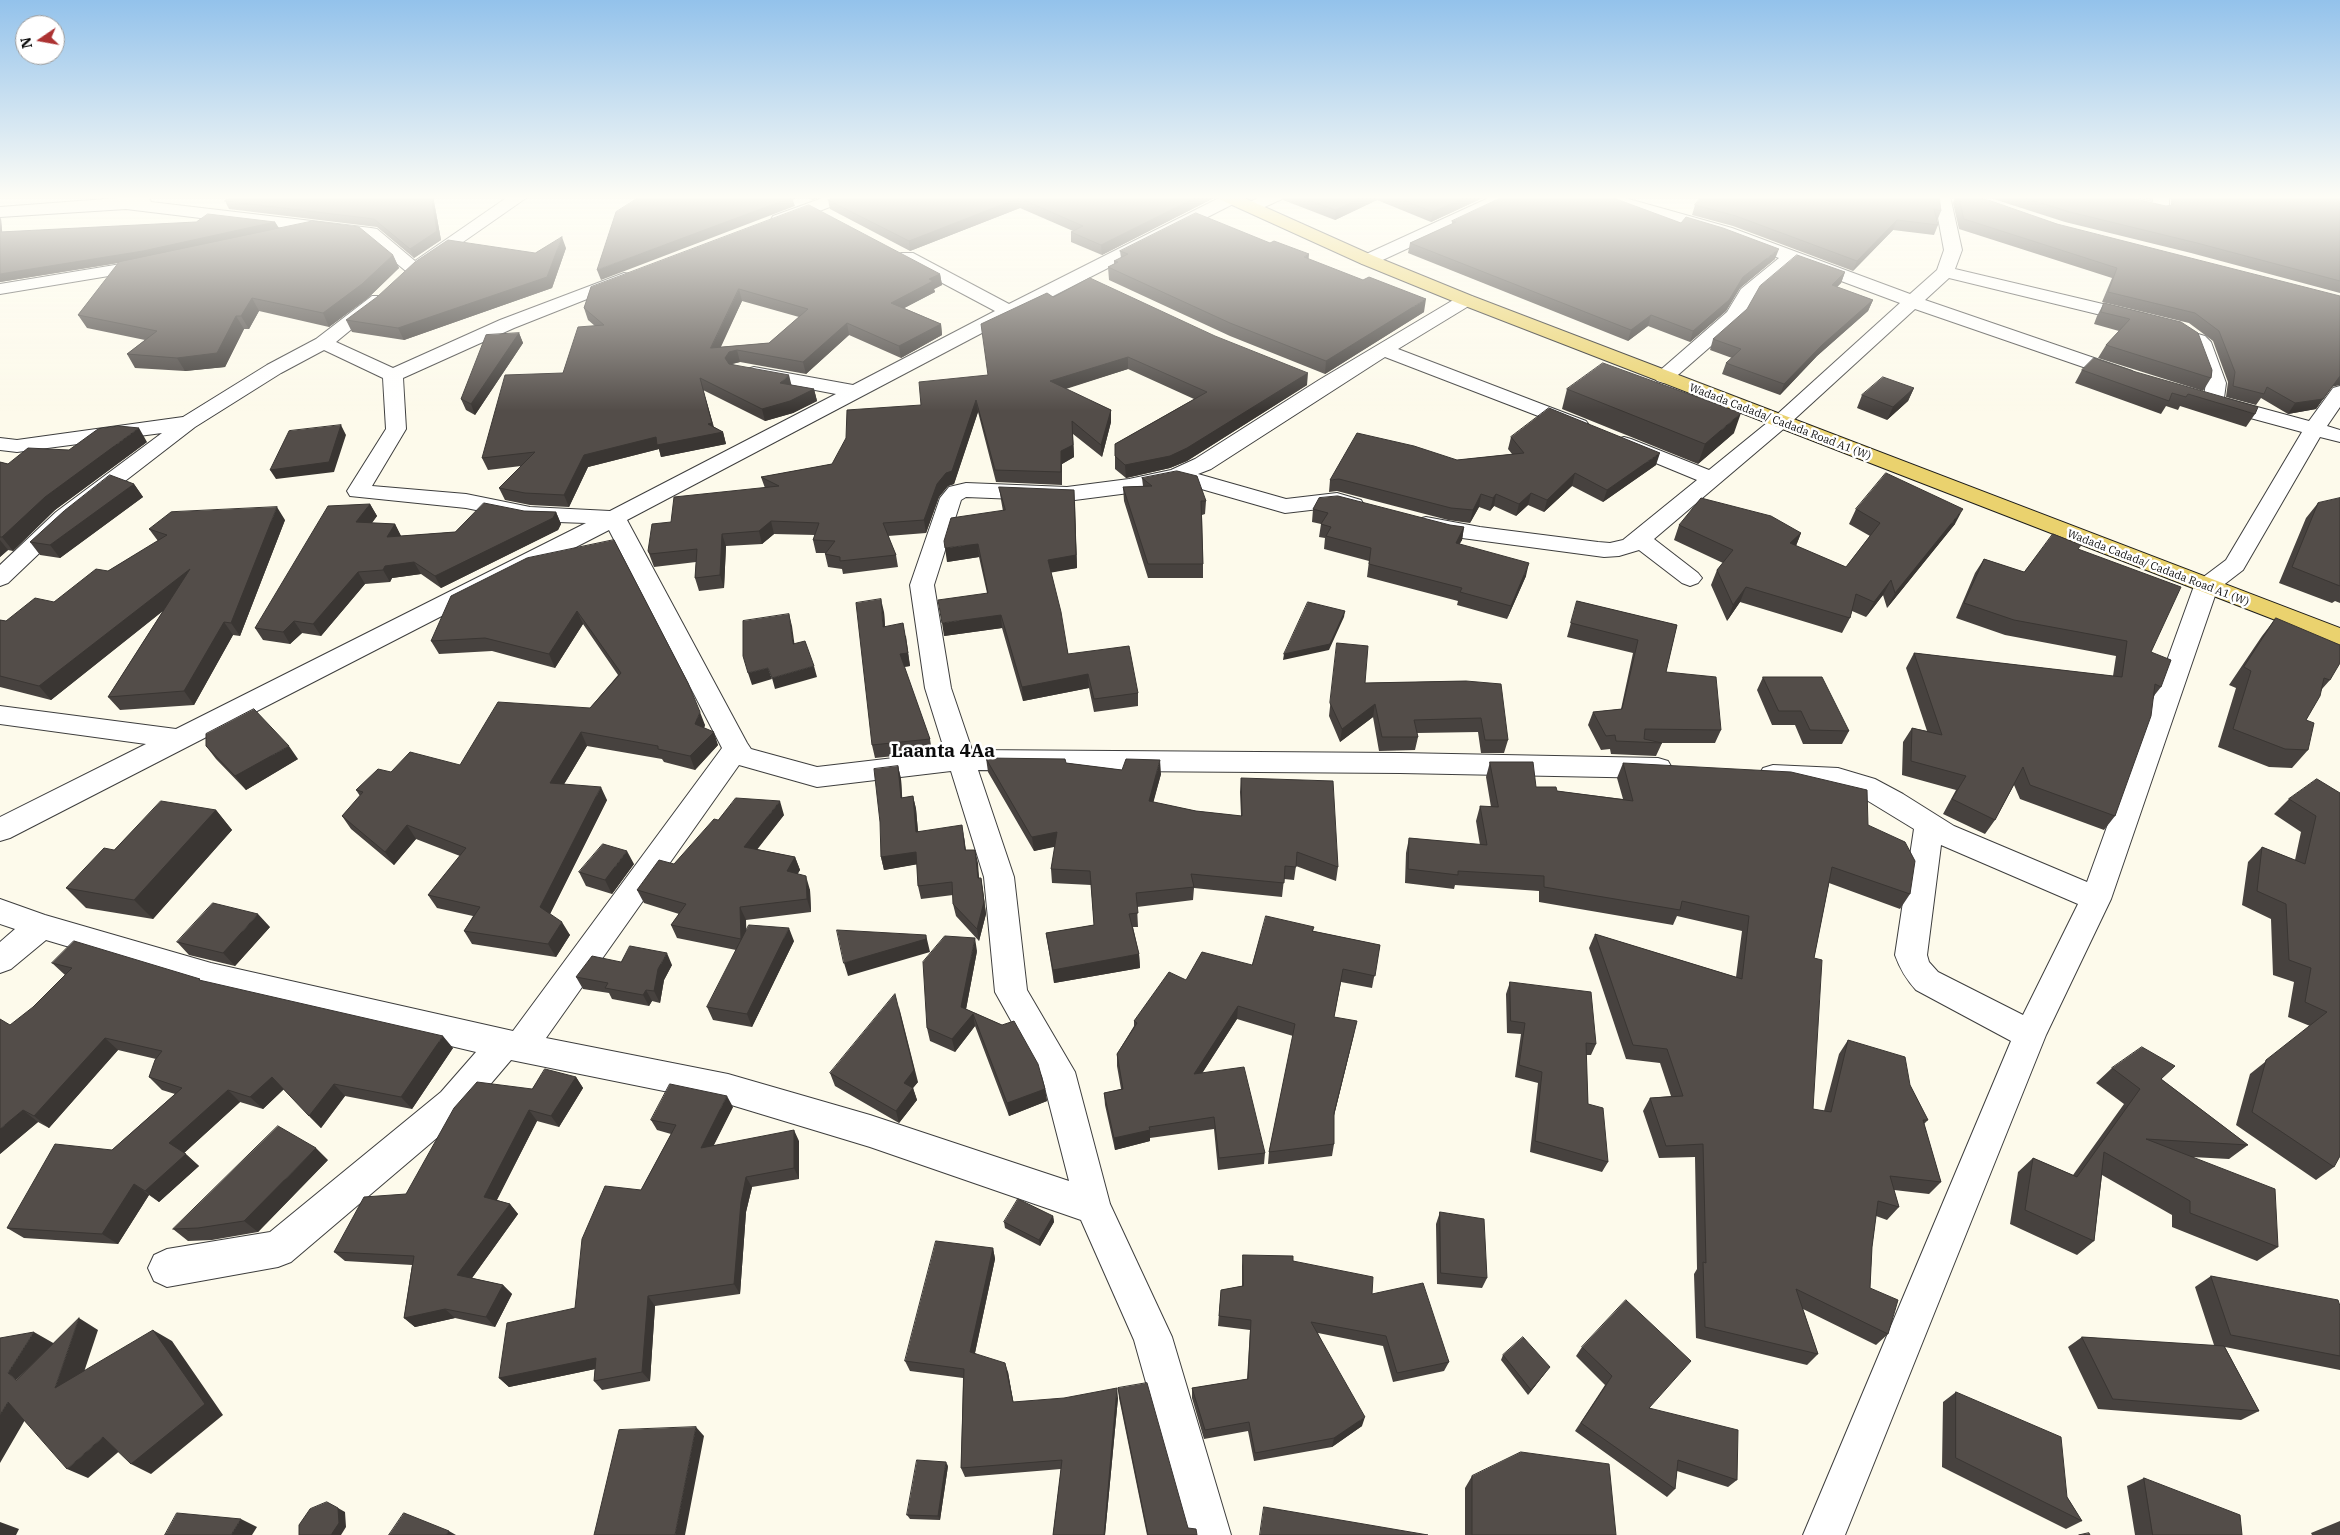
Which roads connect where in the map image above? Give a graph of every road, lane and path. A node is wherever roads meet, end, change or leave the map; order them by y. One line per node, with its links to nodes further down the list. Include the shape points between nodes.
1 (126, 268): 13 (street)
2 (395, 268): 12 (street)
3 (418, 268): 12 (street)
4 (927, 268): 16 (street)
5 (1109, 268): 16 (street, via 1088,280)
6 (1387, 268): 14 (main road, Wadada Cadada/ Cadada Road A1 (W))
7 (1777, 268): 23 (street, via 1747,293 1735,315)
8 (1822, 268): 15 (street)
9 (1947, 268): 11 (street)
10 (641, 271): 22 (street, via 507,324)
11 (1945, 272): 15 (street); 17 (street)
12 (403, 278): 19 (street)
13 (0, 289)
14 (1466, 300): 20 (street); 23 (main road, Wadada Cadada/ Cadada Road A1 (W))
15 (1911, 301): 24 (street); 27 (street)
16 (1010, 311): 25 (street)
17 (2153, 322)
18 (2181, 329): 29 (street, via 2201,342 2216,383 2205,400)
19 (323, 343): 22 (street); 28 (street, via 274,369)
20 (1384, 350): 32 (street, via 1317,380 1203,464); 33 (street)
21 (740, 370): 25 (street)
22 (393, 375): 36 (street, via 396,429 358,491 466,500 530,514)
23 (1664, 377): 27 (main road, Wadada Cadada/ Cadada Road A1 (W))
24 (2145, 382)
25 (856, 391): 36 (street)
26 (2340, 392): 29 (street)
27 (1780, 422): 33 (street); 40 (main road, Wadada Cadada/ Cadada Road A1 (W))
28 (188, 423): 30 (street); 38 (street, via 64,517)
29 (2328, 432): 40 (street, via 2235,564)
30 (8, 445): 31 (street)
31 (0, 460)
32 (1178, 475): 34 (street, via 1285,506 1337,500); 45 (street, via 1129,486 1067,494 966,490 951,498 922,585 938,688)
33 (1710, 478): 37 (street)
34 (1374, 510)
35 (1402, 517): 37 (street, via 1448,529 1575,544 1597,550 1631,546)
36 (614, 518): 43 (street); 44 (street)
37 (1640, 539): 39 (street)
38 (0, 578)
39 (1690, 578)
40 (2206, 586): 41 (main road, Wadada Cadada/ Cadada Road A1 (W)); 50 (street)
41 (2340, 637)
42 (0, 715): 43 (street)
43 (182, 739): 49 (street)
44 (736, 749): 45 (street, via 742,756 817,777); 55 (street)
45 (962, 760): 46 (street, via 1614,766); 56 (street, via 999,877 1011,992 1058,1072)
46 (1682, 770)
47 (1750, 773): 48 (street, via 1838,778 1865,786)
48 (1928, 823): 50 (street, via 1944,834); 54 (street, via 1911,954 1916,969 1927,981)
49 (0, 830)
50 (2096, 899): 54 (street)
51 (0, 912): 52 (street)
52 (40, 926): 53 (street); 55 (street, via 211,976)
53 (0, 960)
54 (2030, 1035): 59 (street)
55 (513, 1045): 56 (street, via 728,1089 870,1131); 57 (street, via 453,1103 278,1249)
56 (1093, 1207): 58 (street, via 1152,1337)
57 (167, 1268)
58 (1210, 1535)
59 (1824, 1535)

